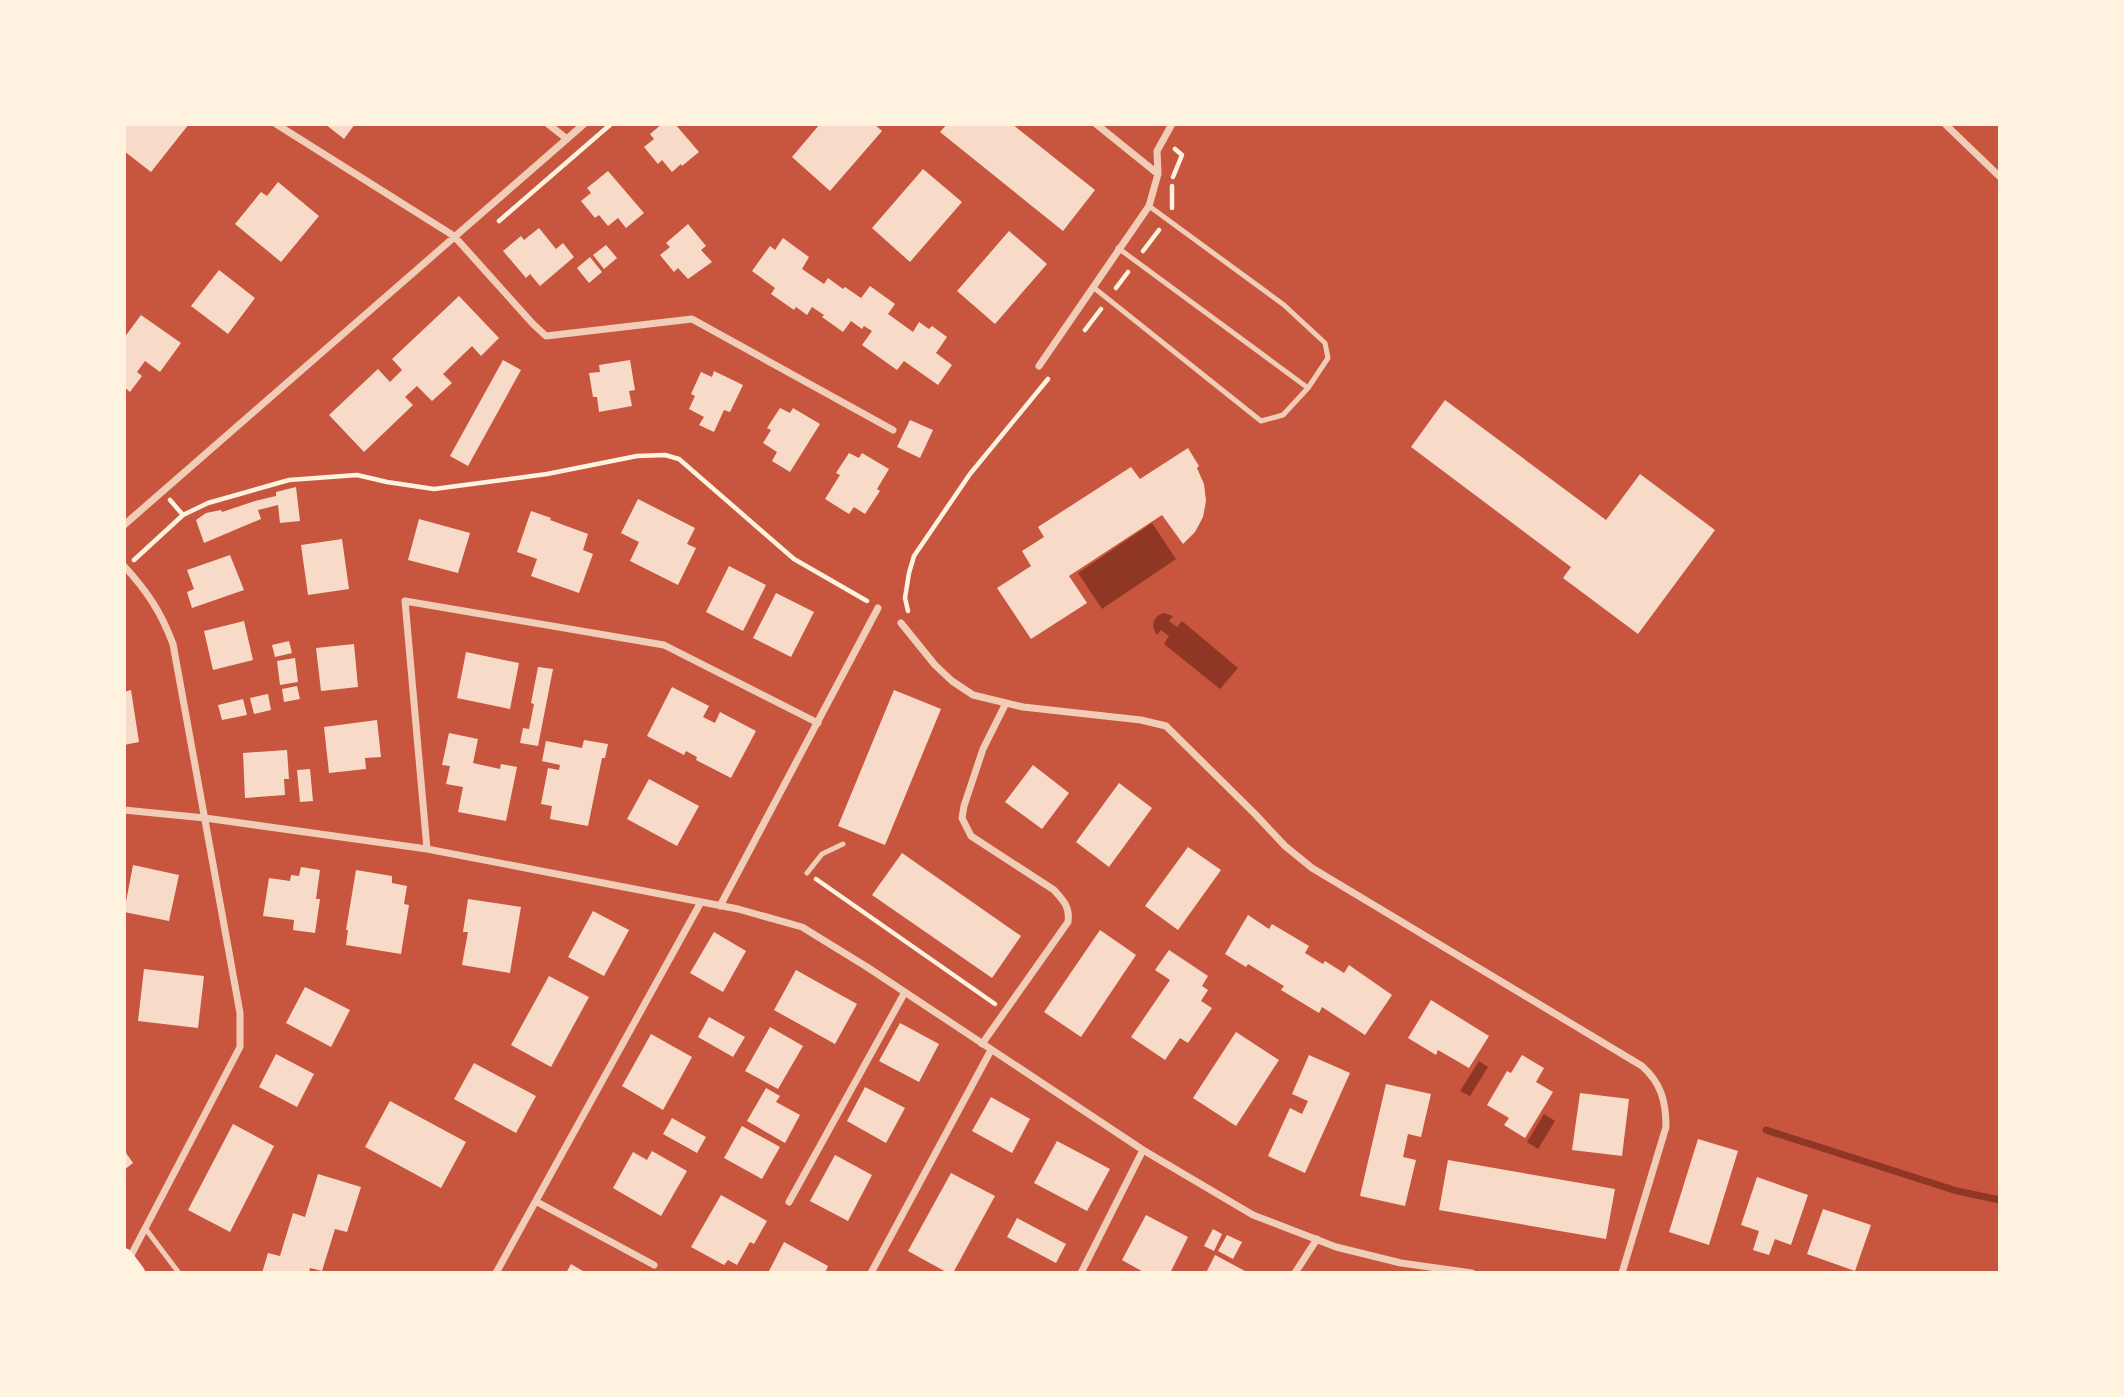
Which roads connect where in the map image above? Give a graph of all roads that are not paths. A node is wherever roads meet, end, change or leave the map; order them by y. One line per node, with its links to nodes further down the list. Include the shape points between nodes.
1 (276, 124): 11 (street)
2 (548, 124): 7 (street)
3 (584, 124): 7 (street)
4 (1096, 124): 8 (street)
5 (1172, 124): 8 (street, via 1157,151)
6 (1945, 124): 9 (street)
7 (567, 139): 11 (street)
8 (1158, 174): 10 (street)
9 (2000, 177)
10 (1149, 206): 12 (street); 15 (lane, via 1284,305 1325,343 1328,358)
11 (454, 236): 16 (street, via 546,336 692,319); 17 (street)
12 (1118, 248): 13 (street); 15 (lane)
13 (1093, 287): 14 (street); 15 (lane, via 1261,421 1283,415)
14 (1039, 366)
15 (1308, 388)
16 (893, 430)
17 (124, 525)
18 (125, 567): 24 (street, via 162,614 173,643)
19 (878, 608): 22 (street)
20 (901, 623): 21 (street, via 952,681 973,695)
21 (1006, 703): 31 (street, via 983,749 962,818 971,836 1054,890 1069,912 1068,922); 46 (street, via 1166,726 1312,868 1653,1076 1666,1107 1666,1127)
22 (818, 723): 26 (street, via 664,645 405,601); 29 (street)
23 (124, 810): 24 (street)
24 (205, 818): 26 (street); 36 (street, via 240,1013 240,1047)
25 (844, 844): 27 (lane, via 822,854)
26 (427, 849): 28 (street)
27 (807, 873)
28 (701, 902): 29 (street); 34 (street)
29 (720, 905): 30 (street, via 802,927)
30 (905, 992): 31 (street); 35 (street)
31 (982, 1044): 32 (street)
32 (991, 1050): 33 (street); 42 (street)
33 (1143, 1150): 37 (street, via 1253,1215); 43 (street)
34 (537, 1202): 39 (street); 41 (street)
35 (789, 1202)
36 (145, 1228): 38 (street); 40 (lane)
37 (1317, 1239): 44 (street); 45 (street, via 1401,1263)
38 (129, 1264)
39 (654, 1265)
40 (179, 1273)
41 (496, 1273)
42 (871, 1273)
43 (1080, 1273)
44 (1295, 1273)
45 (1472, 1273)
46 (1622, 1273)

